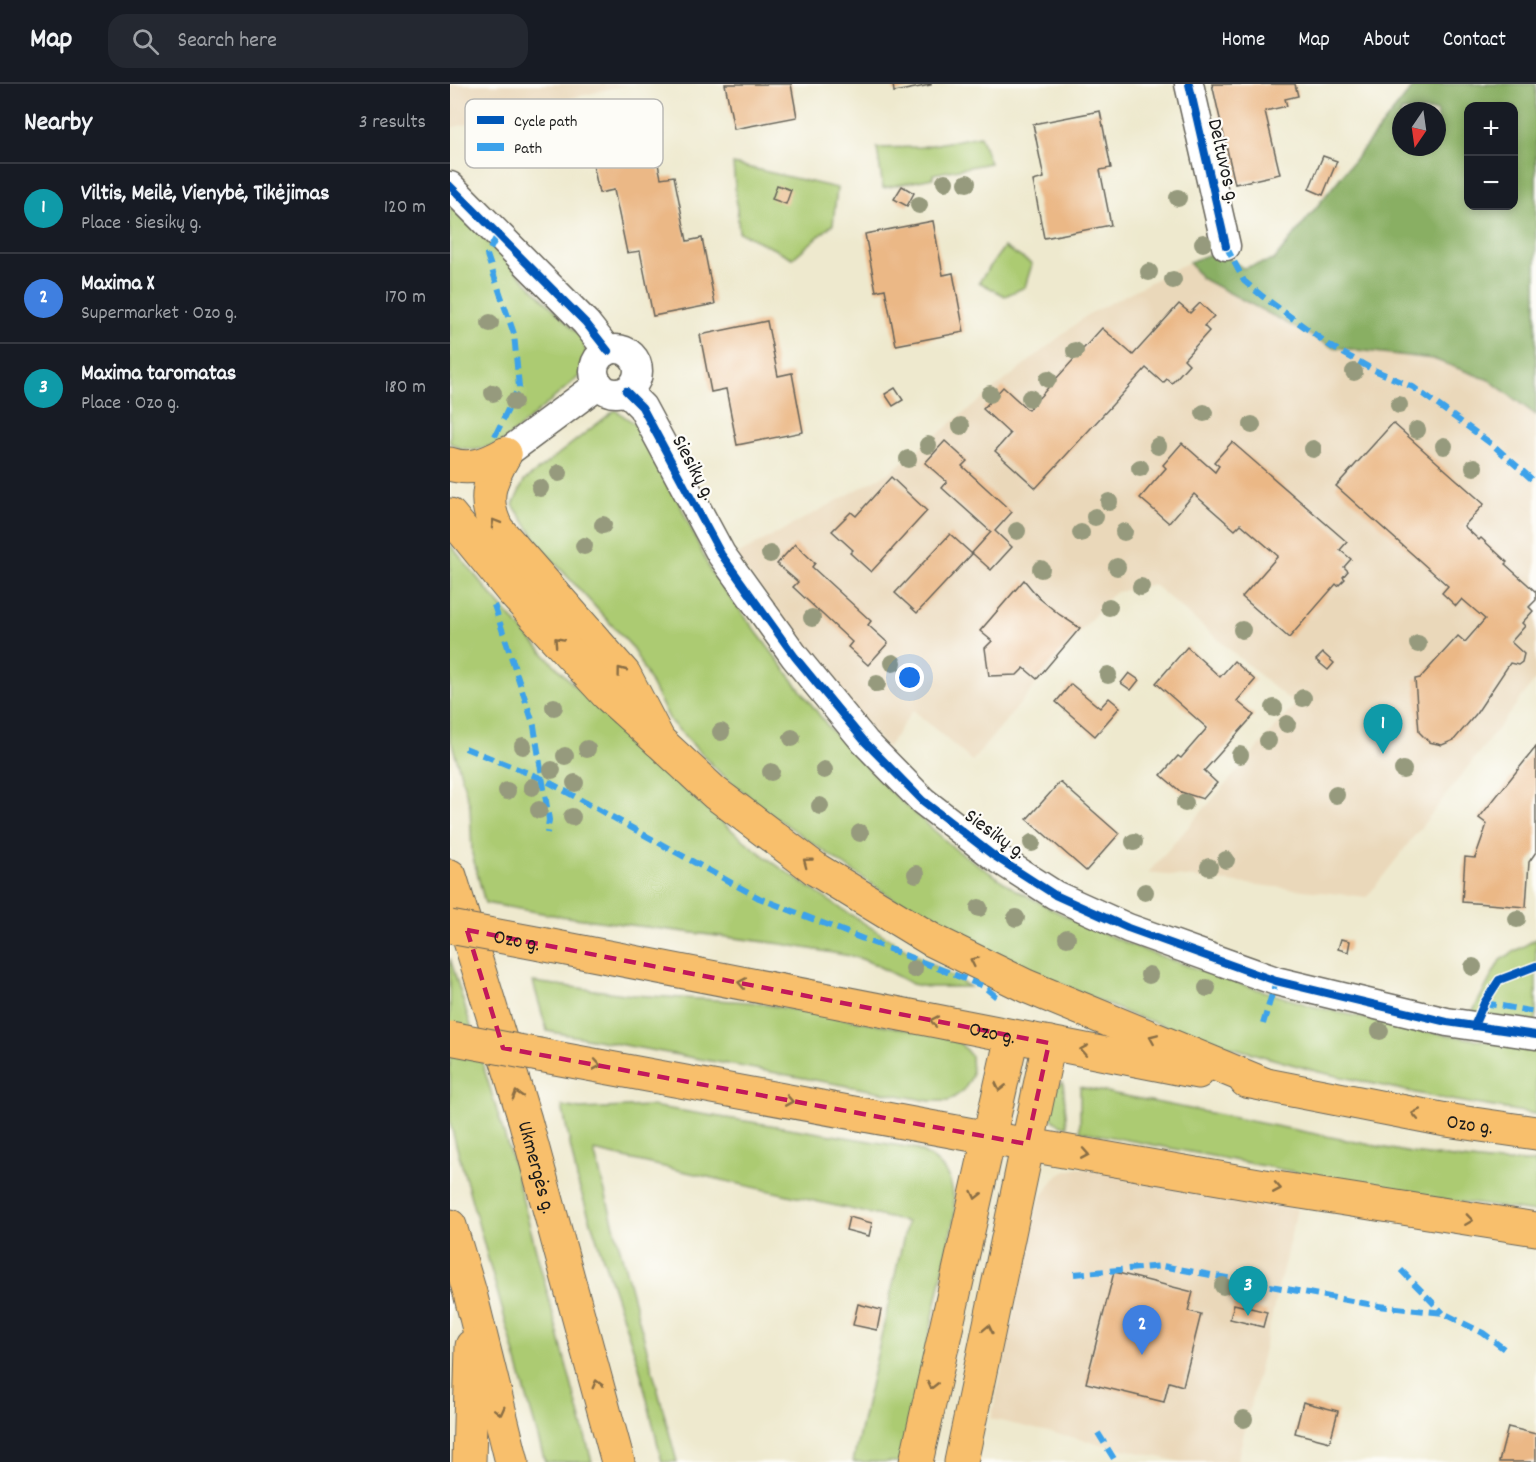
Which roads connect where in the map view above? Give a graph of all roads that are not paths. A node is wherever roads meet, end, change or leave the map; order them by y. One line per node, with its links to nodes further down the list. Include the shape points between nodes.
1 (1189, 84): 3 (street, Deltuvos g.)
2 (450, 186): 4 (street, via 586,323)
3 (1226, 246)
4 (608, 351): 5 (street, via 596,363 595,378); 5 (street, via 625,350 636,360 638,374 632,387)
5 (612, 388): 6 (street); 12 (street, Siesikų g., via 642,407 721,554 795,657 865,742 923,801 994,856 1055,895 1128,928 1276,981 1448,1022)
6 (505, 454): 7 (main road, via 471,467); 9 (main road, one-way to 6, via 624,674 497,529 489,513 489,496 495,471)
7 (450, 464)
8 (450, 515): 9 (main road, one-way to 8, via 607,693 521,601)
9 (659, 741): 16 (main road, one-way to 9, via 1026,986 932,940 817,870 715,793)
10 (450, 876): 27 (main road, Ukmergės g., one-way to 10, via 525,1120)
11 (450, 927): 13 (main road, Ozo g., one-way to 11, bridge)
12 (1536, 1035)
13 (1012, 1036): 15 (main road, Ozo g.); 18 (main road, one-way to 18)
14 (450, 1038): 18 (main road, one-way to 18, bridge)
15 (1049, 1043): 16 (main road, Ozo g., one-way to 15); 19 (main road)
16 (1266, 1084): 17 (main road, Ozo g., one-way to 16, via 1446,1120)
17 (1536, 1133)
18 (989, 1138): 19 (main road); 28 (main road, one-way to 28)
19 (1027, 1144): 21 (main road, one-way to 21); 29 (main road, one-way to 19)
20 (450, 1226): 22 (main road)
21 (1536, 1229)
22 (470, 1293): 23 (main road); 26 (main road, one-way to 26)
23 (470, 1411): 24 (main road); 25 (main road)
24 (450, 1441)
25 (469, 1462)
26 (512, 1462)
27 (618, 1462)
28 (916, 1462)
29 (961, 1462)

